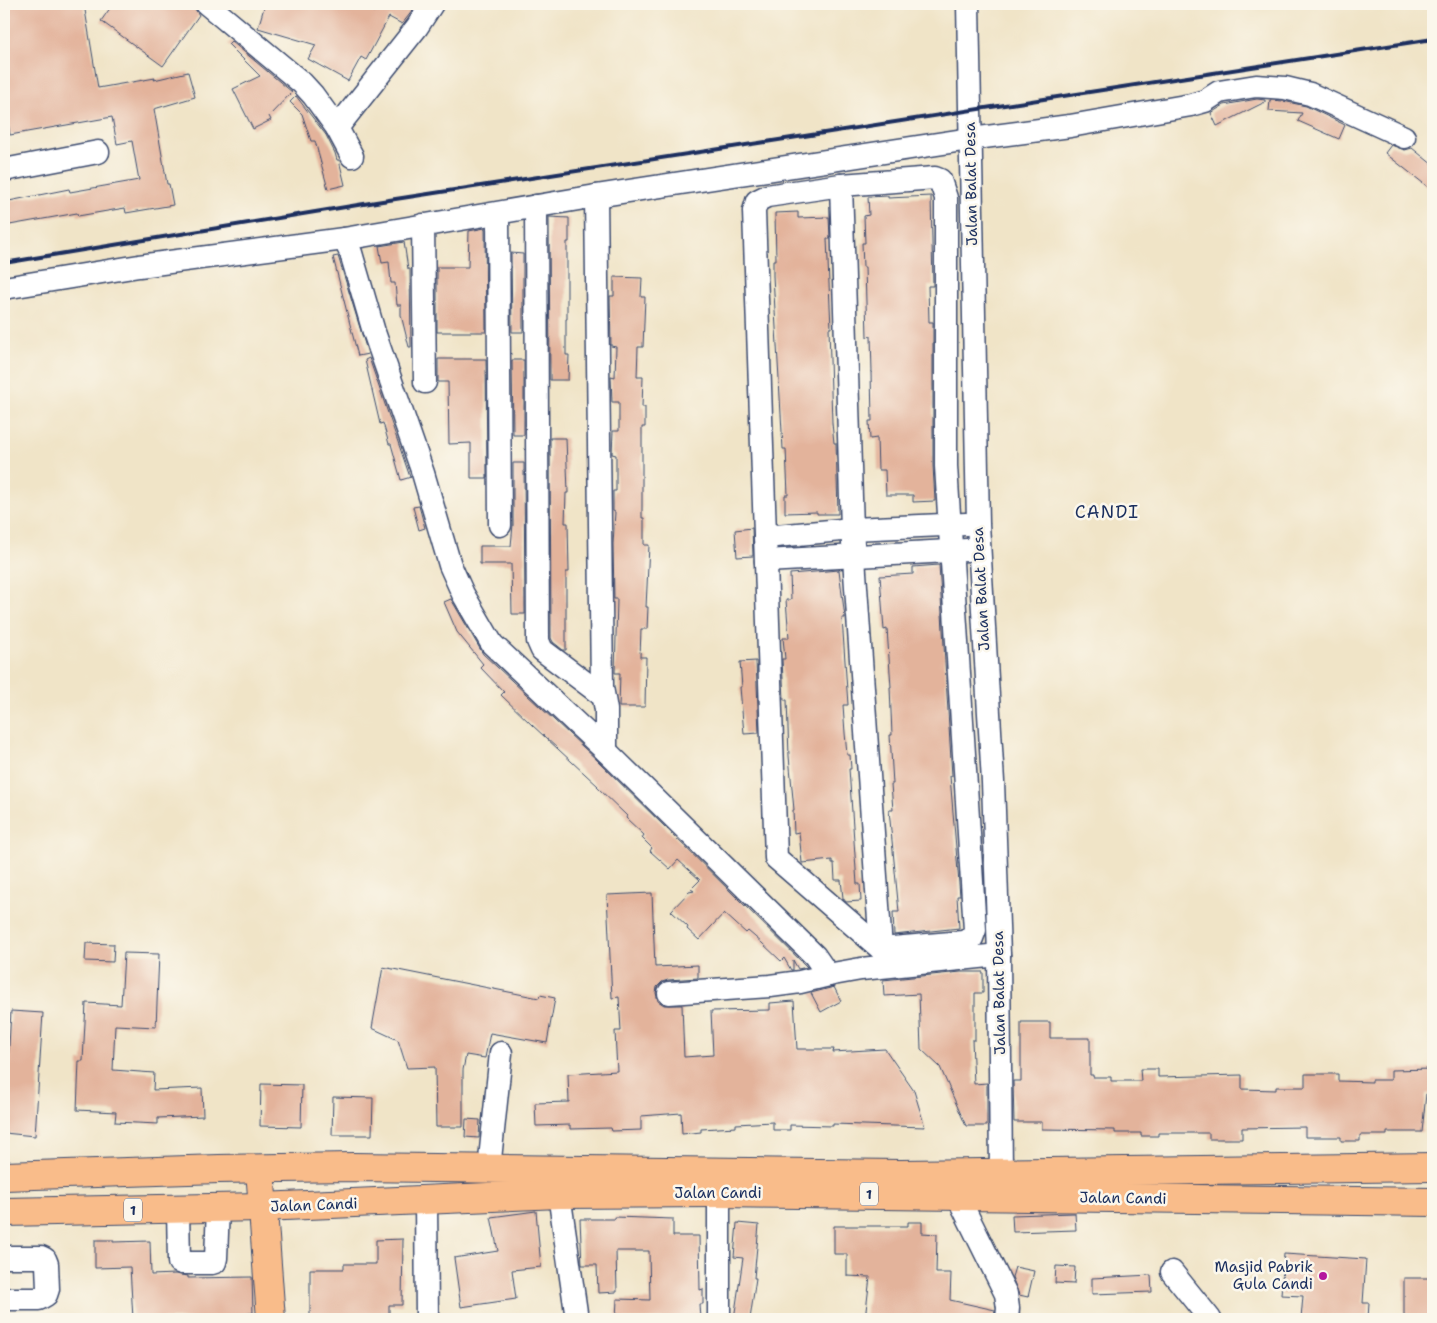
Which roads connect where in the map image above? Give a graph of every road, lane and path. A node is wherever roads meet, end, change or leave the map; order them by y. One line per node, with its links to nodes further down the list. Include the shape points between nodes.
1 (207, 4): 4 (street)
2 (432, 4): 4 (street)
3 (968, 4): 6 (street, Jalan Balat Desa)
4 (343, 121): 8 (street)
5 (1404, 137): 6 (street, via 1310,94 1256,86 1219,92 1205,102 1191,105)
6 (970, 139): 11 (street); 20 (street, Jalan Balat Desa)
7 (98, 152): 9 (street)
8 (352, 156)
9 (4, 170)
10 (841, 185): 19 (street, via 935,178 940,180 944,190 946,466); 21 (street); 22 (street, via 762,198 755,206)
11 (596, 196): 12 (street); 27 (street)
12 (536, 206): 13 (street); 27 (street, via 538,641 542,650)
13 (498, 214): 14 (street); 18 (street)
14 (423, 225): 15 (street); 17 (street)
15 (346, 239): 16 (street, via 139,266); 28 (street, via 450,565 464,594 492,644)
16 (4, 288)
17 (425, 382)
18 (500, 524)
19 (950, 524): 20 (street); 21 (street); 24 (street)
20 (978, 524): 23 (street, Jalan Balat Desa)
21 (852, 529): 22 (street); 25 (street)
22 (765, 537): 26 (street)
23 (978, 549): 24 (street); 30 (street, Jalan Balat Desa, via 993,782)
24 (952, 551): 25 (street); 29 (street, via 974,935 963,942)
25 (855, 557): 26 (street); 29 (street)
26 (766, 561): 29 (street, via 776,858)
27 (604, 703): 28 (street)
28 (606, 743): 31 (street)
29 (881, 948)
30 (999, 955): 31 (street); 37 (street, Jalan Balat Desa)
31 (830, 974): 32 (street, via 790,984)
32 (669, 993)
33 (501, 1053): 36 (street)
34 (1433, 1167): 37 (main road, Jalan Candi / 1)
35 (260, 1169): 36 (main road, Jalan Candi / 1); 38 (main road, Jalan Candi / 1); 44 (main road)
36 (488, 1169): 37 (main road, Jalan Candi / 1)
37 (1001, 1173)
38 (4, 1176)
39 (719, 1192): 40 (main road, Jalan Candi / 1); 41 (main road, Jalan Candi / 1); 54 (street)
40 (559, 1194): 42 (main road, Jalan Candi / 1); 53 (street)
41 (957, 1195): 43 (main road, Jalan Candi / 1); 55 (street, via 1006,1294)
42 (426, 1201): 44 (main road, Jalan Candi / 1); 52 (street)
43 (1433, 1202)
44 (262, 1207): 45 (main road, Jalan Candi / 1); 51 (main road)
45 (218, 1208): 46 (main road, Jalan Candi / 1); 46 (street, via 216,1258 212,1263 179,1262)
46 (178, 1209): 47 (main road, Jalan Candi / 1)
47 (4, 1212)
48 (4, 1257): 50 (street, via 41,1257 48,1264 46,1294 39,1299)
49 (1172, 1272): 56 (street)
50 (4, 1299)
51 (271, 1319)
52 (428, 1319)
53 (576, 1319)
54 (719, 1319)
55 (1007, 1319)
56 (1210, 1319)

